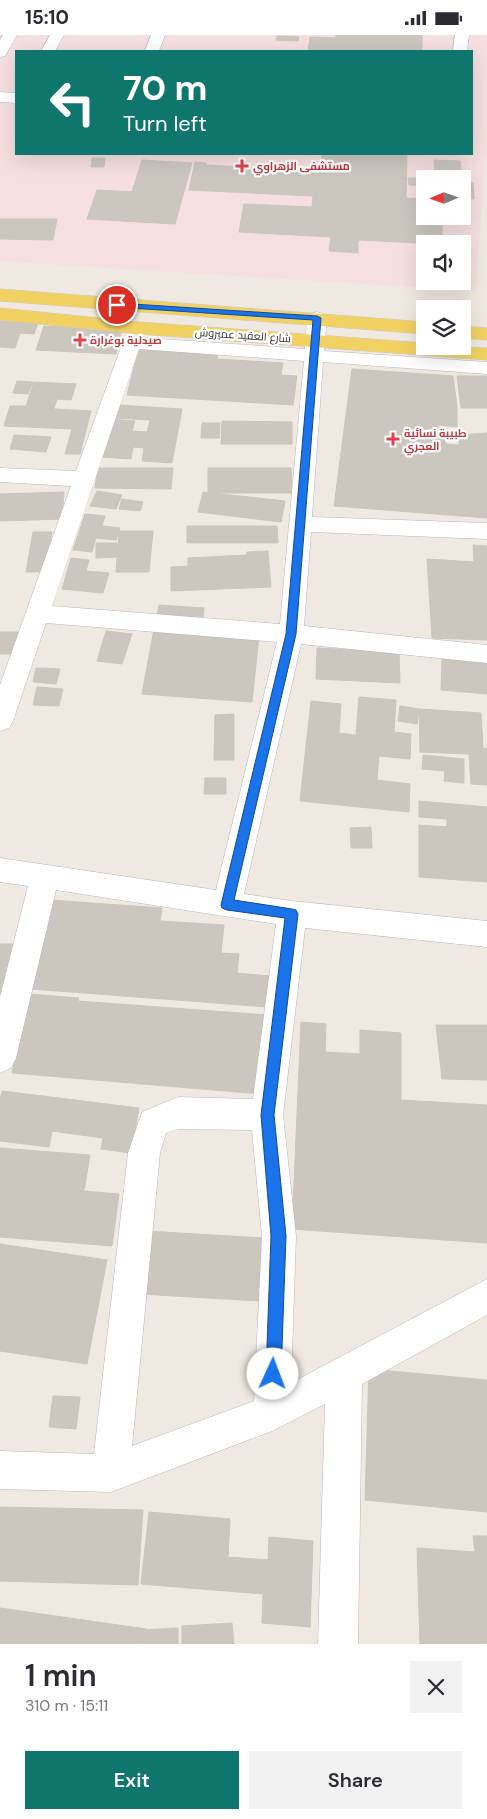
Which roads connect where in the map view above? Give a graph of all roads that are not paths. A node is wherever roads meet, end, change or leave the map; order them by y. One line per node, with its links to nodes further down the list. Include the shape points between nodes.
1 (10, 35): 8 (street)
2 (57, 35): 5 (street)
3 (158, 35): 6 (street)
4 (462, 35): 7 (street)
5 (49, 50)
6 (152, 50)
7 (460, 50)
8 (0, 53)
9 (0, 97): 10 (street)
10 (15, 98)
11 (0, 295): 17 (main road, شارع العقيد عميروش, via 117,305)
12 (0, 314): 16 (main road)
13 (416, 329): 17 (main road, شارع العقيد عميروش)
14 (471, 333): 15 (main road)
15 (487, 334)
16 (135, 335): 17 (street); 21 (street)
17 (316, 338): 18 (main road, شارع العقيد عميروش); 19 (street); 22 (street)
18 (487, 354)
19 (487, 368)
20 (0, 475): 21 (street)
21 (84, 479): 24 (street)
22 (302, 524): 23 (street); 25 (street)
23 (487, 531)
24 (37, 614): 25 (street); 27 (street)
25 (291, 634): 26 (street); 30 (street)
26 (487, 654)
27 (0, 721)
28 (0, 869): 29 (street)
29 (45, 877): 30 (street); 33 (street)
30 (227, 905): 31 (street)
31 (292, 914): 32 (street); 34 (street)
32 (487, 934)
33 (0, 1058)
34 (267, 1115): 37 (street, via 278,1236); 39 (street, via 178,1113 154,1123 144,1153)
35 (487, 1296): 36 (street)
36 (344, 1373): 37 (street); 40 (street)
37 (272, 1413): 39 (street)
38 (0, 1471): 39 (street)
39 (111, 1473)
40 (338, 1644)

